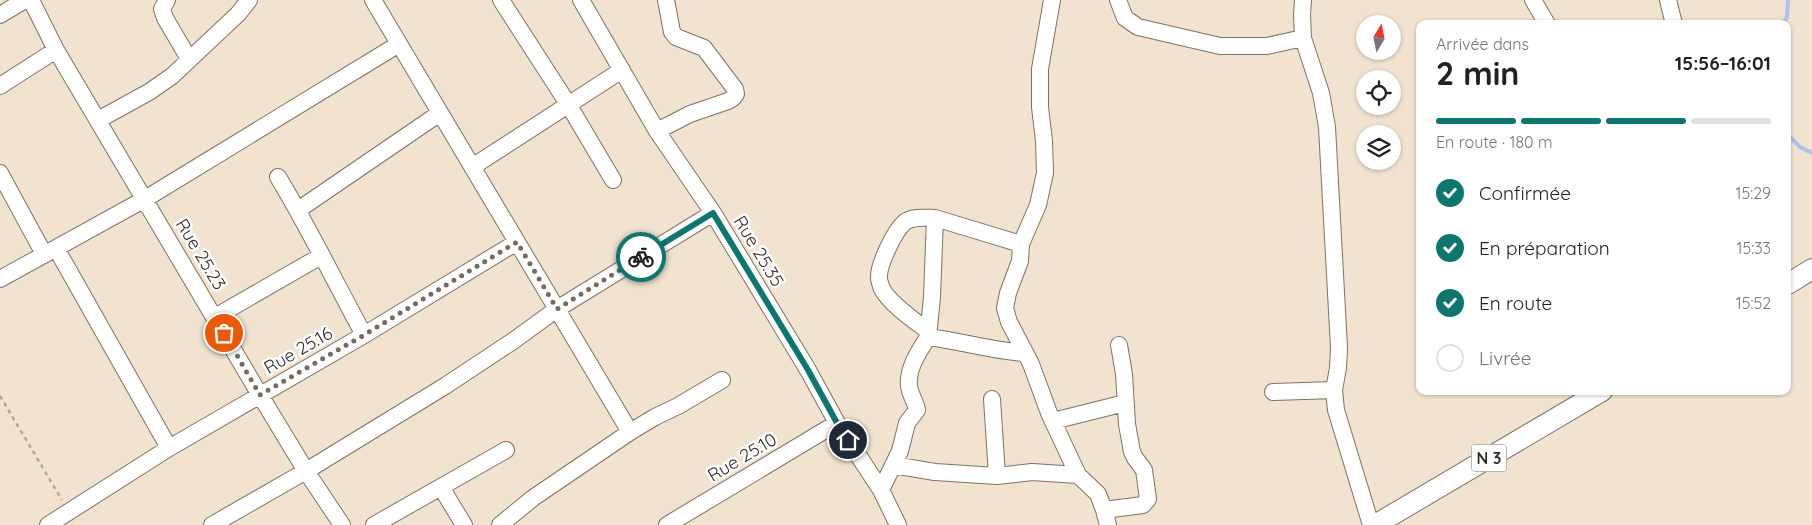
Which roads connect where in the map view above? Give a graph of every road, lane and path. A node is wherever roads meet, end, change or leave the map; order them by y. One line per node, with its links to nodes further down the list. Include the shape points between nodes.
1 (25, 0): 14 (street)
2 (31, 0): 19 (street, Rue 25.23)
3 (168, 0): 20 (street, via 162,9 165,18)
4 (249, 0): 20 (street)
5 (373, 0): 18 (street)
6 (501, 0): 23 (street)
7 (581, 0): 21 (street, Rue 25.35)
8 (666, 0): 26 (street, via 672,32 676,37 704,48 736,94 728,101 690,114)
9 (1052, 0): 36 (street, via 1040,69 1045,172 1038,205)
10 (1118, 0): 17 (street, via 1125,18 1138,28 1220,46 1267,46)
11 (1303, 0): 17 (street)
12 (1533, 0): 15 (street)
13 (1668, 0): 16 (street)
14 (0, 15)
15 (1545, 20)
16 (1673, 20)
17 (1303, 38): 49 (street, via 1321,93 1330,163 1339,348)
18 (399, 44): 24 (street); 31 (street)
19 (56, 50): 22 (street); 25 (street, Rue 25.23)
20 (189, 59): 25 (street, via 149,92)
21 (622, 70): 23 (street); 26 (street, Rue 25.35)
22 (0, 86)
23 (568, 104): 27 (street); 30 (street)
24 (440, 113): 27 (street); 32 (street)
25 (98, 120): 31 (street, Rue 25.23)
26 (657, 132): 33 (street, Rue 25.35)
27 (472, 167): 35 (street)
28 (0, 173): 37 (street)
29 (278, 177): 32 (street)
30 (613, 180)
31 (145, 199): 37 (street); 43 (street, Rue 25.23)
32 (298, 210): 38 (street)
33 (713, 213): 42 (street); 57 (street, Rue 25.35)
34 (935, 218): 36 (street); 44 (street); 44 (street, via 906,221 897,231 883,260 879,277 882,290)
35 (517, 242): 42 (street); 45 (street, Rue 25.16)
36 (1021, 244): 47 (street, via 1020,261 1005,308)
37 (50, 251): 40 (street); 59 (street)
38 (321, 256): 43 (street); 45 (street)
39 (1812, 269): 41 (main road)
40 (0, 279)
41 (1791, 282)
42 (557, 309): 58 (street); 62 (street, via 445,386)
43 (215, 317): 51 (street, Rue 25.23)
44 (928, 334): 47 (street, via 1003,352); 61 (street, via 909,377 917,410 907,423)
45 (364, 335): 51 (street, Rue 25.16)
46 (1119, 345): 55 (street)
47 (1025, 353): 56 (street)
48 (722, 380): 58 (street)
49 (1334, 390): 50 (street); 77 (street, via 1336,410)
50 (1273, 392)
51 (260, 395): 59 (street, Rue 25.16); 62 (street, Rue 25.23)
52 (1595, 395): 78 (main road, N 3)
53 (0, 396): 68 (path)
54 (992, 399): 64 (street)
55 (1125, 403): 56 (street); 67 (street, via 1132,452 1144,470 1148,499 1143,505)
56 (1054, 421): 63 (street)
57 (837, 423): 66 (street, Rue 25.35); 75 (street, Rue 25.10)
58 (630, 432): 74 (street, via 533,498)
59 (169, 448): 68 (street, Rue 25.16)
60 (506, 450): 65 (street)
61 (893, 465): 64 (street, via 935,472); 66 (street)
62 (306, 471): 70 (street); 71 (street, Rue 25.23)
63 (1078, 475): 64 (street, via 1032,472); 67 (street, via 1098,494)
64 (997, 476)
65 (441, 487): 72 (street); 73 (street)
66 (881, 490): 76 (street, Rue 25.35)
67 (1106, 517)
68 (74, 519): 69 (street, Rue 25.16)
69 (48, 525)
70 (212, 525)
71 (342, 525)
72 (374, 525)
73 (464, 525)
74 (500, 525)
75 (667, 525)
76 (898, 525)
77 (1371, 525)
78 (1375, 525)

